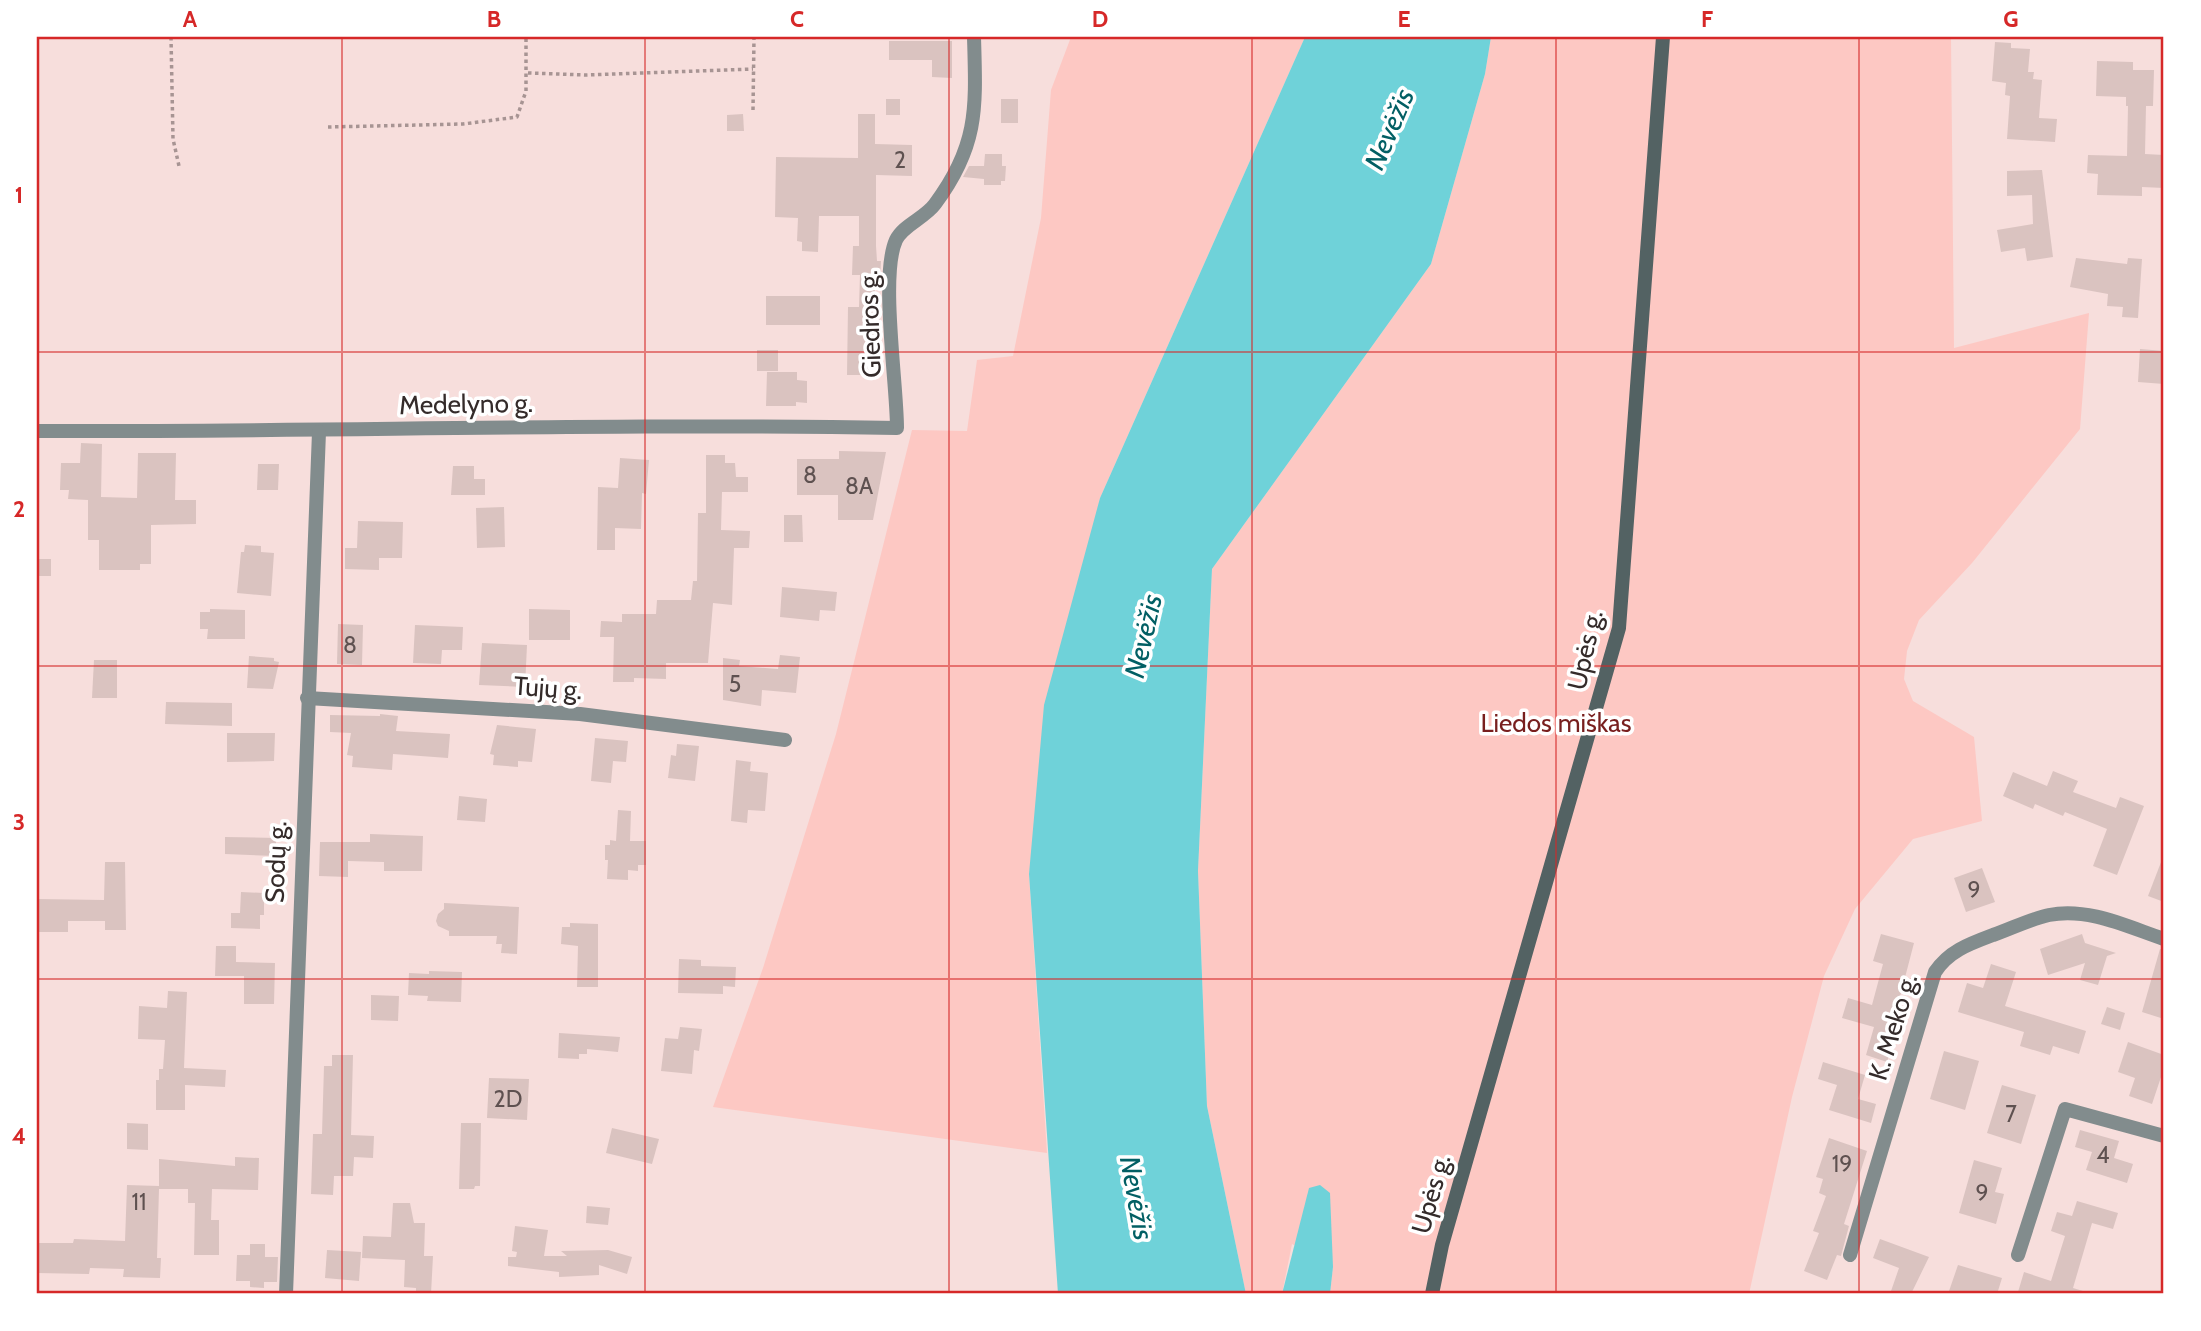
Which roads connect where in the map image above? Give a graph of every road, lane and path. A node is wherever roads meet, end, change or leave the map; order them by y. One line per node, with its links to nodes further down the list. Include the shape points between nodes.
1 (171, 37): 10 (path, via 173,139)
2 (526, 37): 7 (path)
3 (754, 37): 6 (path)
4 (974, 37): 11 (street, Giedros g., via 976,102 971,138 938,201 896,239 893,253 890,310)
5 (1663, 37): 21 (main road, Upės g., via 1619,628 1442,1245)
6 (753, 69): 7 (path); 8 (path)
7 (528, 73): 9 (path, via 517,117 463,124)
8 (753, 110)
9 (328, 127)
10 (179, 166)
11 (897, 428): 13 (street, Medelyno g., via 613,426)
12 (37, 431): 13 (street, Medelyno g.)
13 (318, 432): 14 (street, Sodų g.)
14 (307, 698): 15 (street, Tujų g., via 580,714); 20 (street, Sodų g.)
15 (785, 740)
16 (2164, 939): 18 (street, K. Meko g., via 2101,917 2070,913 2048,915 1945,958 1935,972)
17 (2164, 1136): 19 (street, via 2064,1109)
18 (1850, 1255)
19 (2018, 1255)
20 (286, 1294)
21 (1432, 1294)

